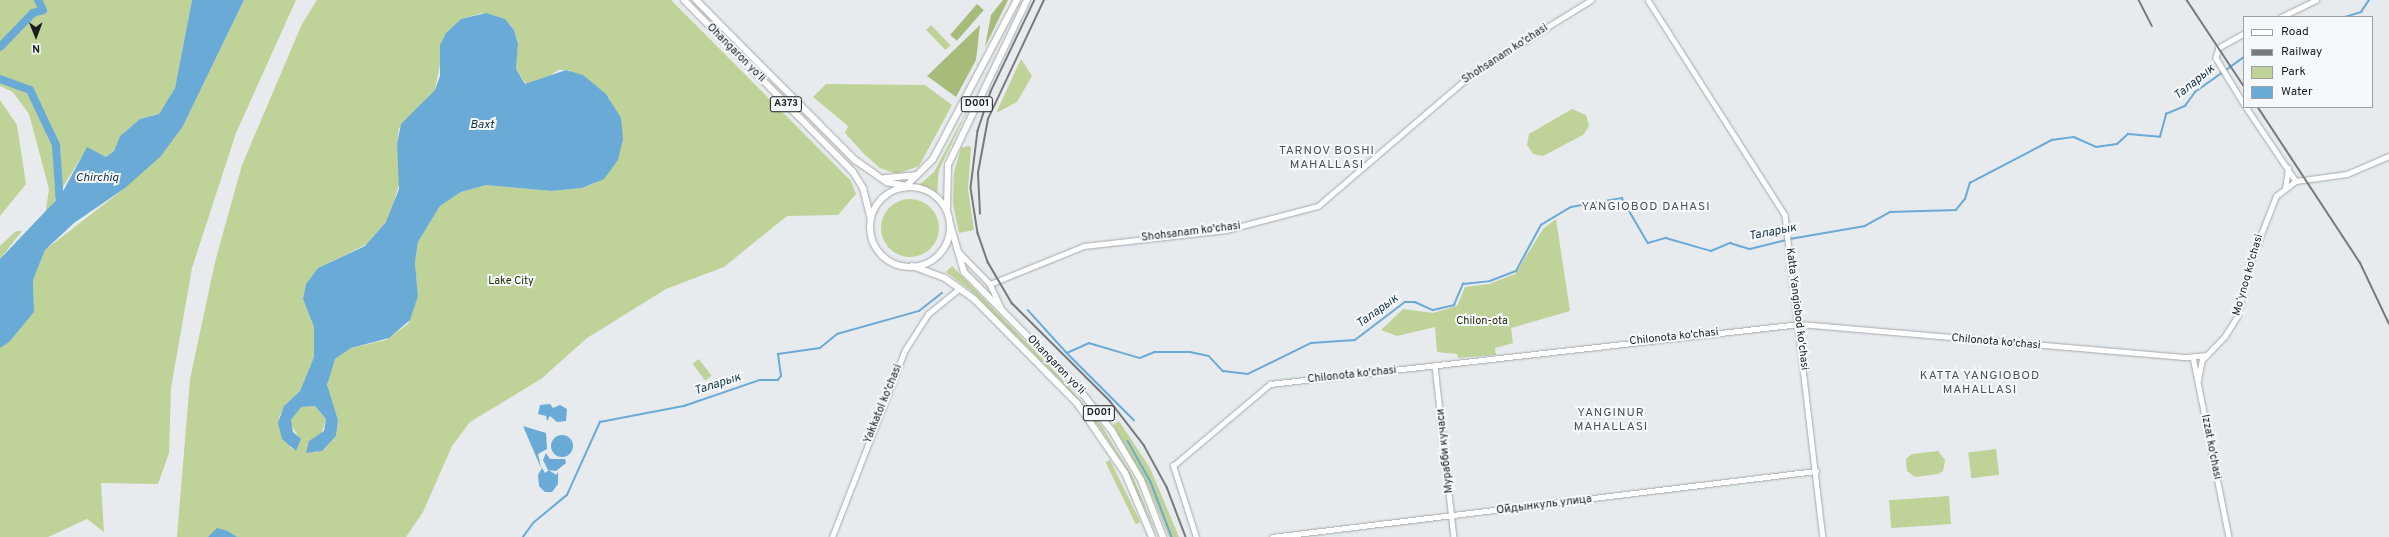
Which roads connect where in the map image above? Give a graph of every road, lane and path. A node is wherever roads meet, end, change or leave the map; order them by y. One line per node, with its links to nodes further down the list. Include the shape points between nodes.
1 (684, 0): 20 (highway, Ohangaron yoʻli / A373, via 853,172 861,184)
2 (696, 0): 15 (highway, Ohangaron yoʻli / A373, via 848,153)
3 (1017, 0): 14 (highway, D001, via 933,159)
4 (1027, 0): 19 (highway, D001, via 948,165)
5 (1591, 0): 24 (street, Shohsanam ko'chasi, via 1473,72 1318,206 1226,230 1084,246)
6 (1648, 0): 27 (street, Katta Yangiobod ko'chasi, via 1785,215)
7 (2316, 0): 8 (street)
8 (2283, 16)
9 (2243, 34): 10 (street, via 2216,52 2219,68)
10 (2243, 103)
11 (2247, 108): 13 (street)
12 (2389, 156): 16 (street, Moʻynoq ko'chasi, via 2348,174)
13 (2288, 168): 16 (street); 18 (street)
14 (922, 172): 15 (highway, via 898,180); 17 (highway, D001)
15 (875, 175): 17 (highway, Ohangaron yoʻli / A373)
16 (2296, 181): 18 (street, Moʻynoq ko'chasi)
17 (906, 187): 19 (highway, D001, via 932,194); 20 (highway, D001, via 882,198)
18 (2285, 188): 28 (street, Moʻynoq ko'chasi, via 2269,208 2249,265 2236,317 2225,336)
19 (947, 212): 21 (highway, D001)
20 (871, 219): 23 (highway, D001, via 872,239 879,251 894,263)
21 (950, 224): 22 (highway, Ohangaron yoʻli / D001); 23 (highway, via 942,251 928,262)
22 (955, 248): 24 (street); 26 (highway, Ohangaron yoʻli / D001, via 964,272)
23 (912, 266): 25 (highway, Ohangaron yoʻli / D001)
24 (990, 284): 26 (street)
25 (960, 288): 34 (street, Yakkatol ko'chasi, via 928,314 906,350); 35 (highway, Ohangaron yoʻli / D001, via 984,308 1087,416 1125,473)
26 (1002, 310): 36 (highway, Ohangaron yoʻli / D001, via 1075,384 1107,424 1141,480)
27 (1800, 324): 29 (street, Chilonota ko'chasi); 30 (street, Chilonota ko'chasi); 32 (street, Katta Yangiobod ko'chasi)
28 (2206, 355): 29 (street, Chilonota ko'chasi); 31 (street, Moʻynoq ko'chasi, via 2199,365)
29 (2193, 357): 31 (street, Izzat ko'chasi)
30 (1435, 366): 33 (street, Мурабби кучаси); 37 (street, Chilonota ko'chasi, via 1268,384 1173,466)
31 (2198, 380): 41 (street, Izzat ko'chasi)
32 (1816, 471): 33 (street, Ойдынкуль улица); 40 (street, Katta Yangiobod ko'chasi)
33 (1451, 516): 38 (street, Ойдынкуль улица); 39 (street, Мурабби кучаси)
34 (832, 537)
35 (1152, 537)
36 (1163, 537)
37 (1196, 537)
38 (1272, 537)
39 (1454, 537)
40 (1823, 537)
41 (2229, 537)

